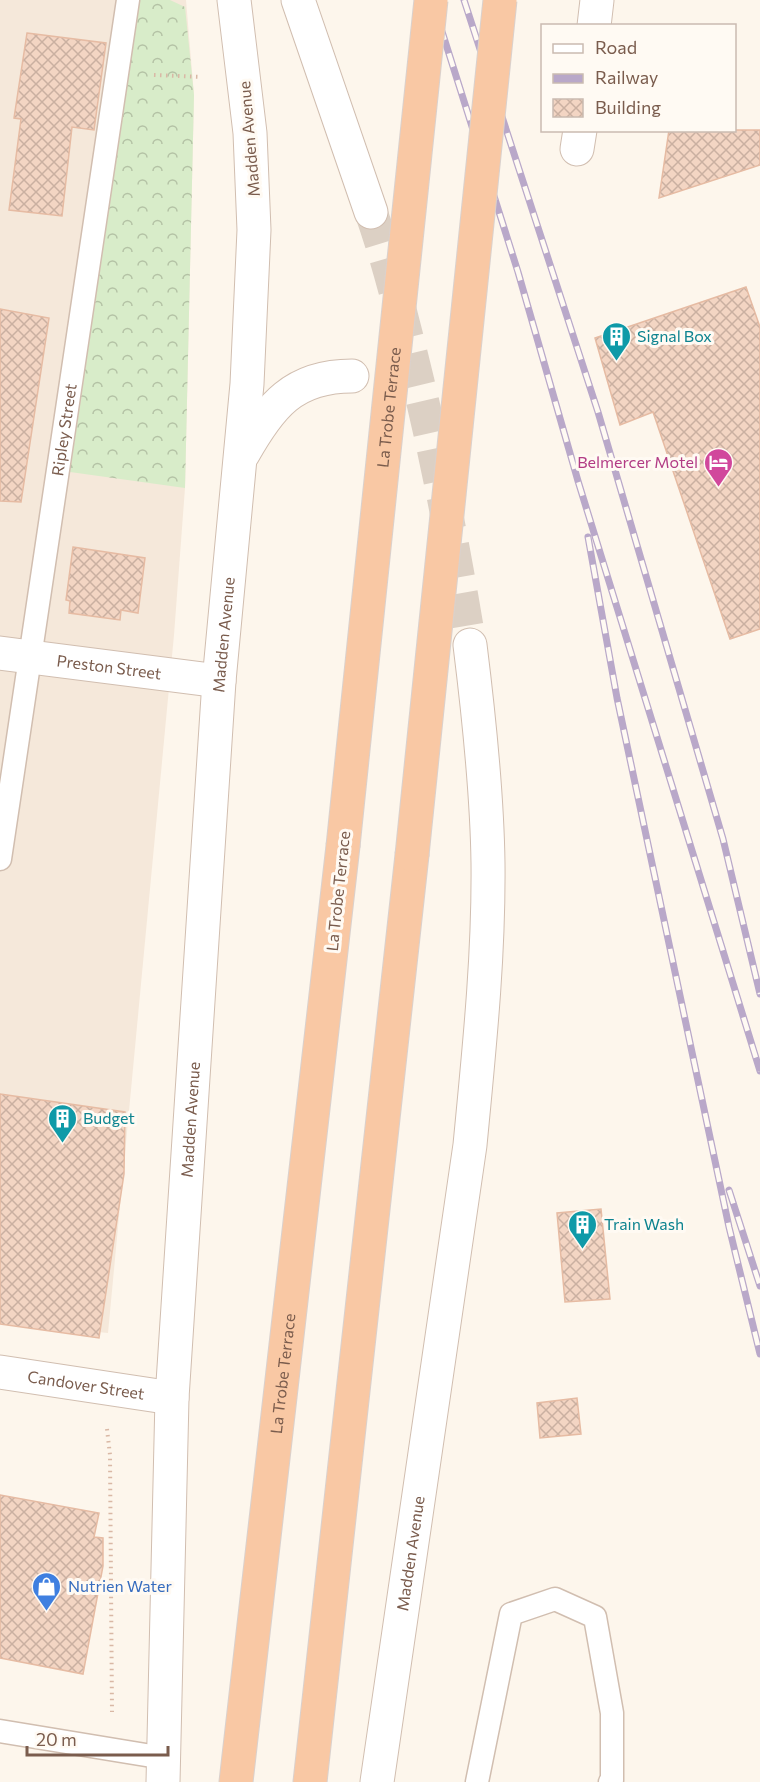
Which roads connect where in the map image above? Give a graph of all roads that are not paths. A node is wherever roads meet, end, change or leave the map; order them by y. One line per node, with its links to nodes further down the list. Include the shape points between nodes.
1 (128, 0): 12 (lane, Ripley Street)
2 (234, 0): 10 (street, Madden Avenue, via 250,133 254,207)
3 (298, 0): 8 (street)
4 (431, 0): 19 (highway, La Trobe Terrace, bridge, via 343,846)
5 (500, 0): 20 (highway, bridge, via 412,855)
6 (597, 0): 7 (street)
7 (594, 24)
8 (371, 212)
9 (352, 376): 10 (street, Madden Avenue, via 325,378 295,389 266,416)
10 (241, 458): 13 (street, Madden Avenue)
11 (470, 645): 21 (street, Madden Avenue, via 485,782 488,862 480,1044 470,1145)
12 (15, 655): 13 (street, Preston Street); 14 (lane, Ripley Street)
13 (219, 681): 16 (street, Madden Avenue)
14 (0, 859)
15 (0, 1372): 16 (street, Candover Street)
16 (172, 1398): 18 (street, Madden Avenue)
17 (0, 1731): 18 (lane)
18 (164, 1770)
19 (236, 1782)
20 (310, 1782)
21 (378, 1782)
22 (477, 1782): 23 (lane, via 512,1614 555,1599 595,1617 612,1713)
23 (610, 1782)

